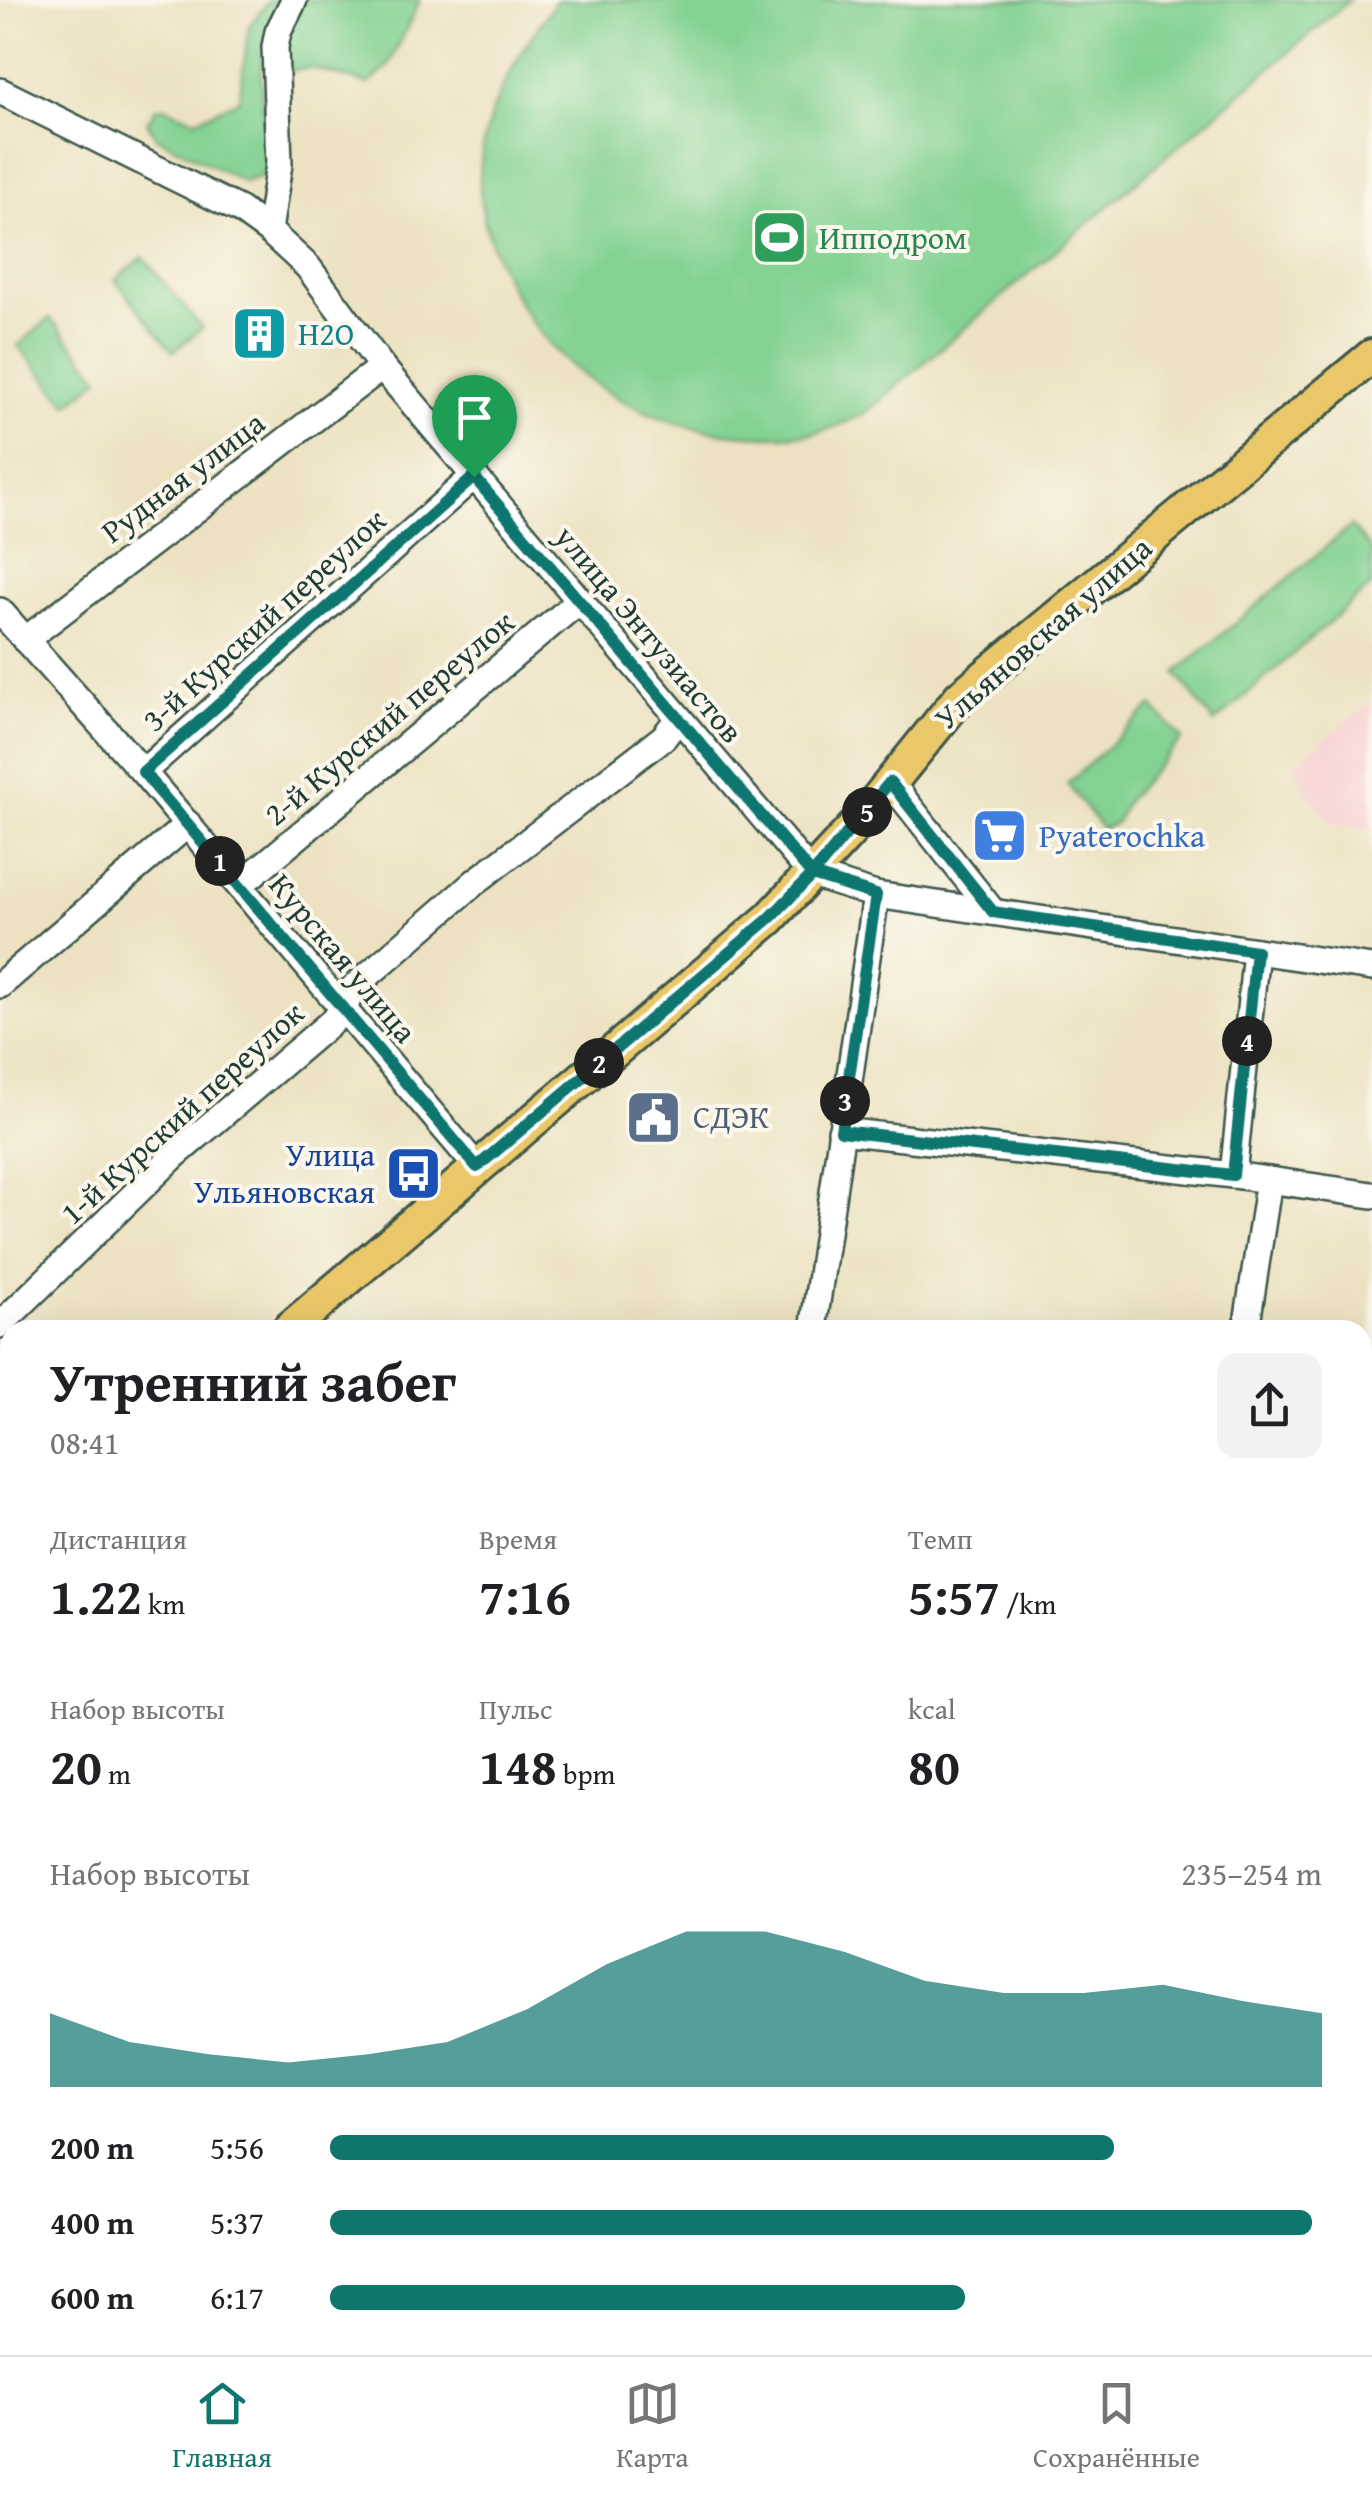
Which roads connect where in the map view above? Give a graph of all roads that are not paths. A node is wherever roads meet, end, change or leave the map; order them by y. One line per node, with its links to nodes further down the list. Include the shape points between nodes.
1 (294, 0): 3 (street, via 275,47 279,164)
2 (0, 91): 3 (street, улица Энтузиастов, via 240,210)
3 (269, 231): 5 (street, улица Энтузиастов, via 308,266)
4 (1372, 356): 12 (main road, Ульяновская улица, via 980,679)
5 (382, 366): 6 (street, улица Энтузиастов); 9 (street, Рудная улица)
6 (474, 477): 7 (street, улица Энтузиастов); 11 (street, 3-й Курский переулок)
7 (579, 601): 10 (street, улица Энтузиастов); 15 (street, 2-й Курский переулок)
8 (0, 611): 9 (street, Курская улица)
9 (25, 640): 11 (street, Курская улица)
10 (678, 719): 14 (street, улица Энтузиастов); 21 (street, 1-й Курский переулок, via 664,737 393,953 352,989)
11 (143, 772): 13 (street, Курская улица)
12 (890, 782): 14 (main road, Ульяновская улица); 17 (street)
13 (188, 824): 15 (street, Курская улица); 20 (street)
14 (812, 875): 16 (street); 23 (main road, Ульяновская улица)
15 (240, 885): 21 (street, Курская улица)
16 (876, 895): 17 (street); 22 (street)
17 (993, 912): 18 (street)
18 (1256, 951): 19 (street); 24 (street)
19 (1372, 968)
20 (0, 985)
21 (343, 1012): 23 (street, Курская улица); 27 (street, 1-й Курский переулок, via 174,1156)
22 (841, 1131): 24 (street); 29 (street)
23 (477, 1167): 28 (main road, Ульяновская улица)
24 (1233, 1175): 25 (street)
25 (1269, 1180): 26 (street); 30 (street)
26 (1372, 1195)
27 (5, 1320)
28 (300, 1320)
29 (814, 1320)
30 (1248, 1320)

